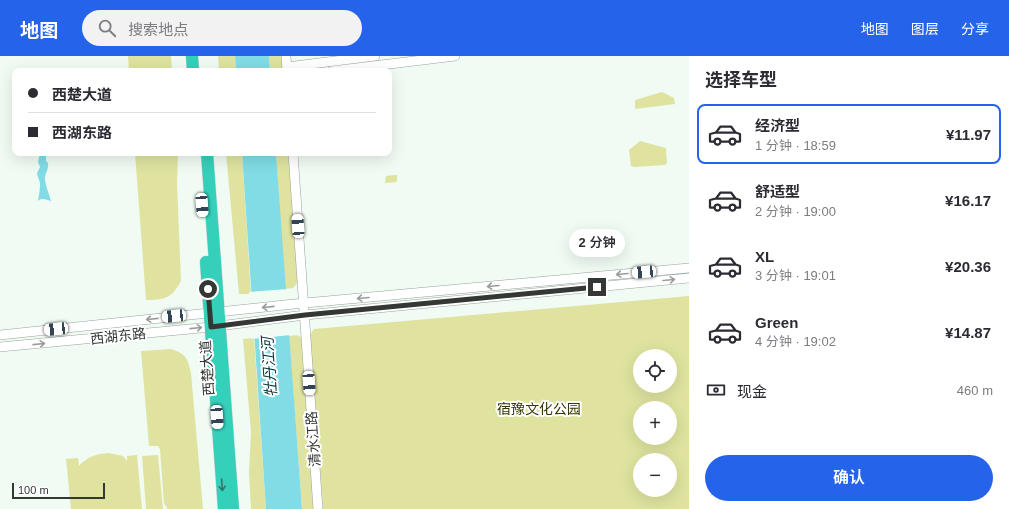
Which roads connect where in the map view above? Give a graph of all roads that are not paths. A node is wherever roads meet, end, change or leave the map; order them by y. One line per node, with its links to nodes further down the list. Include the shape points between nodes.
1 (192, 56): 6 (highway)
2 (200, 56): 7 (highway)
3 (286, 56): 8 (main road)
4 (375, 56): 9 (main road)
5 (455, 56): 10 (main road)
6 (193, 68)
7 (201, 68)
8 (287, 68)
9 (294, 68)
10 (357, 68)
11 (199, 156): 17 (highway, 西楚大道)
12 (207, 156): 17 (highway, 西楚大道)
13 (293, 156): 16 (main road, 清水江路)
14 (689, 268): 16 (main road, 西湖东路, one-way to 16)
15 (689, 278): 18 (main road, 西湖东路, one-way to 15)
16 (299, 304): 17 (main road, 西湖东路, one-way to 17); 18 (main road, 清水江路)
17 (214, 312): 19 (highway, 西楚大道); 20 (main road, 西湖东路, one-way to 20)
18 (300, 316): 19 (main road, 西湖东路); 24 (main road, 清水江路)
19 (215, 326): 21 (main road, 西湖东路, one-way to 19); 22 (highway, 西楚大道, one-way to 22); 23 (highway, 西楚大道)
20 (0, 335)
21 (0, 347)
22 (224, 509)
23 (233, 509)
24 (318, 509)

